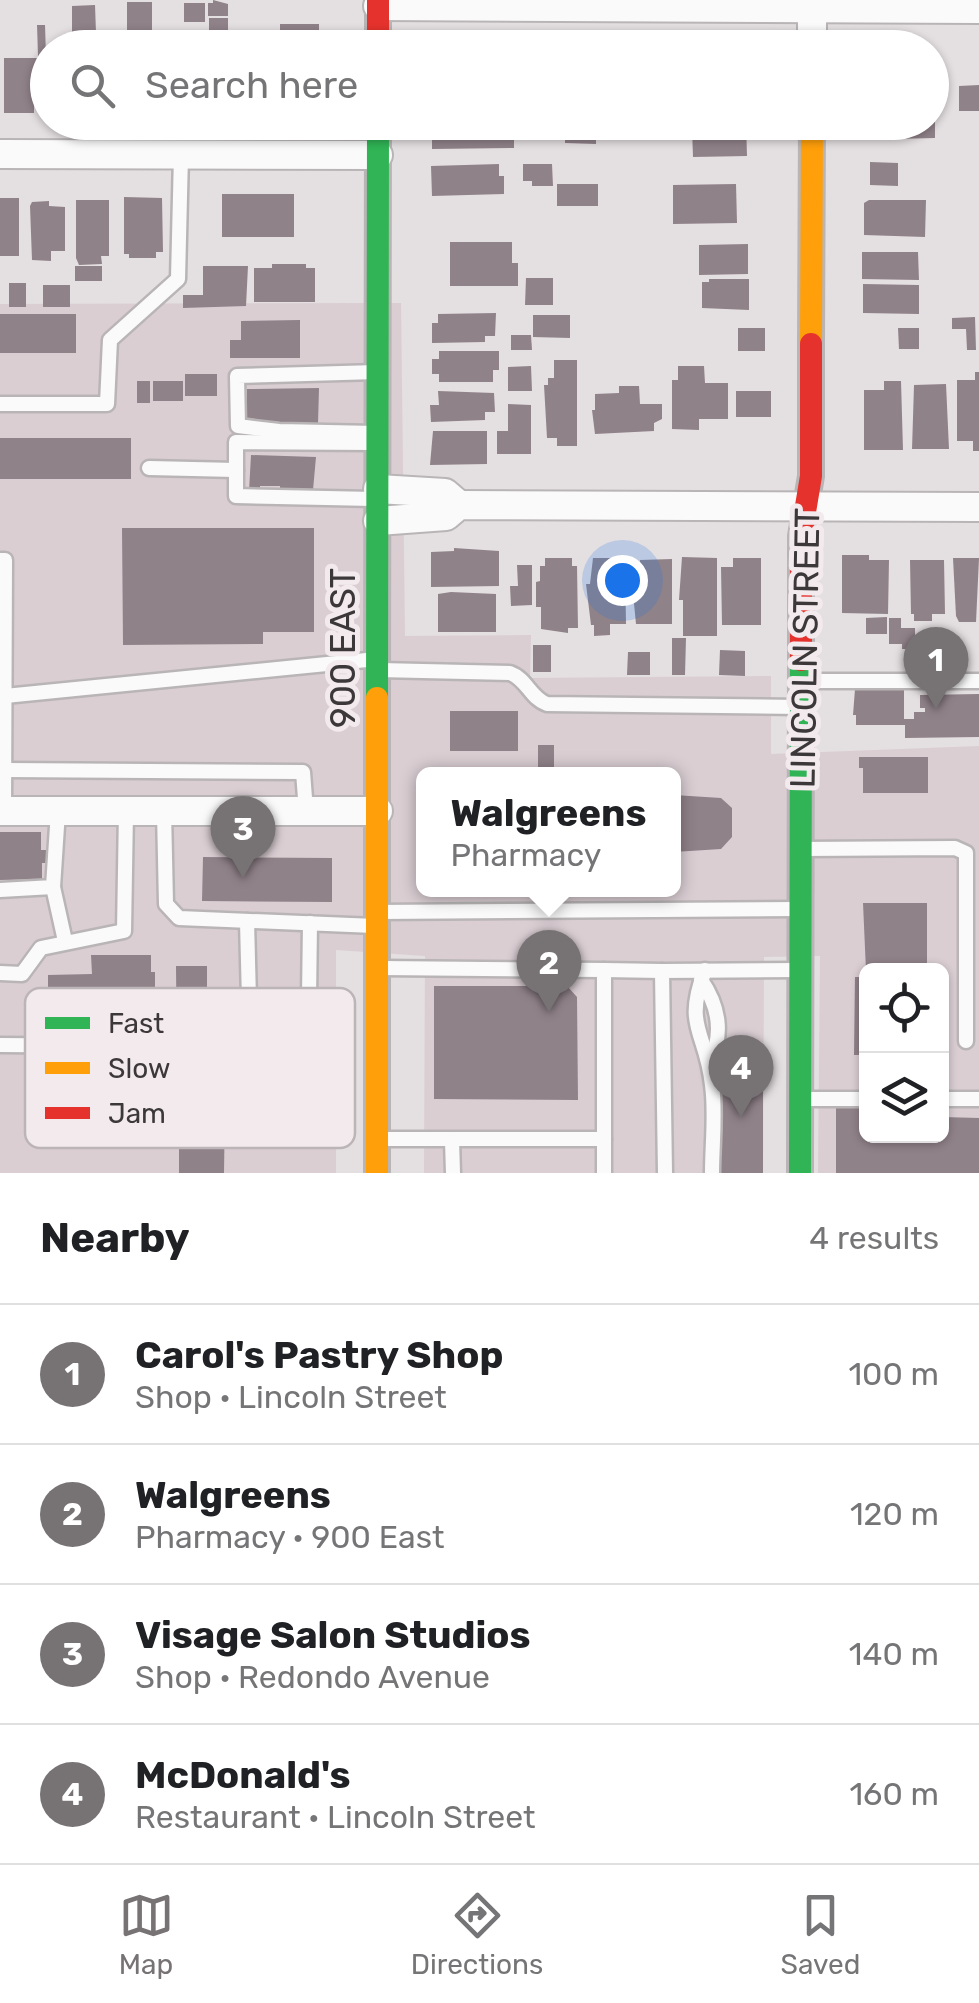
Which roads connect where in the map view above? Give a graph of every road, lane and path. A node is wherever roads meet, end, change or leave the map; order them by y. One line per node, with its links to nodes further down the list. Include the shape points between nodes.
1 (378, 3): 2 (street); 5 (street)
2 (552, 4): 3 (street)
3 (812, 4): 4 (street); 6 (street)
4 (979, 9)
5 (378, 30)
6 (812, 30)
7 (378, 140): 11 (street, 900 EAST)
8 (812, 140): 18 (street, LINCOLN STREET)
9 (0, 154): 10 (street)
10 (181, 155): 11 (street); 13 (lane, via 178,280 110,340 106,404)
11 (378, 155): 12 (street, 900 EAST)
12 (378, 372): 14 (street, 900 EAST); 14 (lane, via 237,376 238,426)
13 (0, 404)
14 (378, 438): 16 (lane, via 236,442); 17 (street, 900 EAST)
15 (149, 468): 16 (lane)
16 (236, 470): 17 (lane, via 236,496)
17 (378, 503): 18 (street, via 445,493 459,506); 21 (street, 900 EAST)
18 (806, 506): 19 (street); 22 (street, LINCOLN STREET)
19 (979, 506)
20 (0, 560): 24 (lane)
21 (378, 665): 24 (lane); 25 (lane, via 510,673 548,704); 32 (street, 900 EAST)
22 (801, 681): 23 (lane); 25 (street, LINCOLN STREET)
23 (979, 681)
24 (5, 696): 26 (lane)
25 (801, 707): 33 (street, LINCOLN STREET)
26 (5, 770): 27 (lane); 31 (lane, via 304,772)
27 (2, 811): 28 (street)
28 (58, 811): 29 (street); 34 (lane)
29 (126, 811): 30 (street); 40 (lane, via 124,931)
30 (164, 811): 31 (street); 38 (lane, via 168,910 179,918)
31 (306, 811): 32 (street)
32 (378, 811): 37 (street, 900 EAST)
33 (800, 849): 36 (street, LINCOLN STREET); 49 (lane, via 966,853)
34 (53, 887): 35 (lane); 40 (lane)
35 (0, 890)
36 (800, 909): 37 (lane); 43 (street, LINCOLN STREET)
37 (378, 919): 39 (lane); 41 (street, 900 EAST)
38 (247, 921): 39 (lane); 47 (lane)
39 (310, 923): 48 (lane)
40 (66, 942): 45 (lane, via 35,952 22,974)
41 (378, 968): 42 (lane); 58 (street, 900 EAST)
42 (604, 970): 44 (lane); 57 (lane)
43 (800, 970): 46 (lane); 53 (street, LINCOLN STREET)
44 (662, 971): 46 (lane); 63 (lane)
45 (0, 974)
46 (703, 975): 52 (lane, via 717,1012); 52 (lane, via 693,1018)
47 (249, 988)
48 (309, 988)
49 (966, 1041)
50 (0, 1045): 51 (lane)
51 (25, 1045)
52 (709, 1064): 64 (lane)
53 (800, 1099): 54 (lane); 65 (street, LINCOLN STREET)
54 (859, 1099)
55 (949, 1099): 56 (lane)
56 (979, 1099)
57 (604, 1139): 59 (lane); 62 (lane)
58 (377, 1140): 59 (lane); 60 (street, 900 EAST)
59 (452, 1140): 61 (lane)
60 (377, 1173)
61 (453, 1173)
62 (604, 1173)
63 (665, 1173)
64 (712, 1173)
65 (800, 1173)

